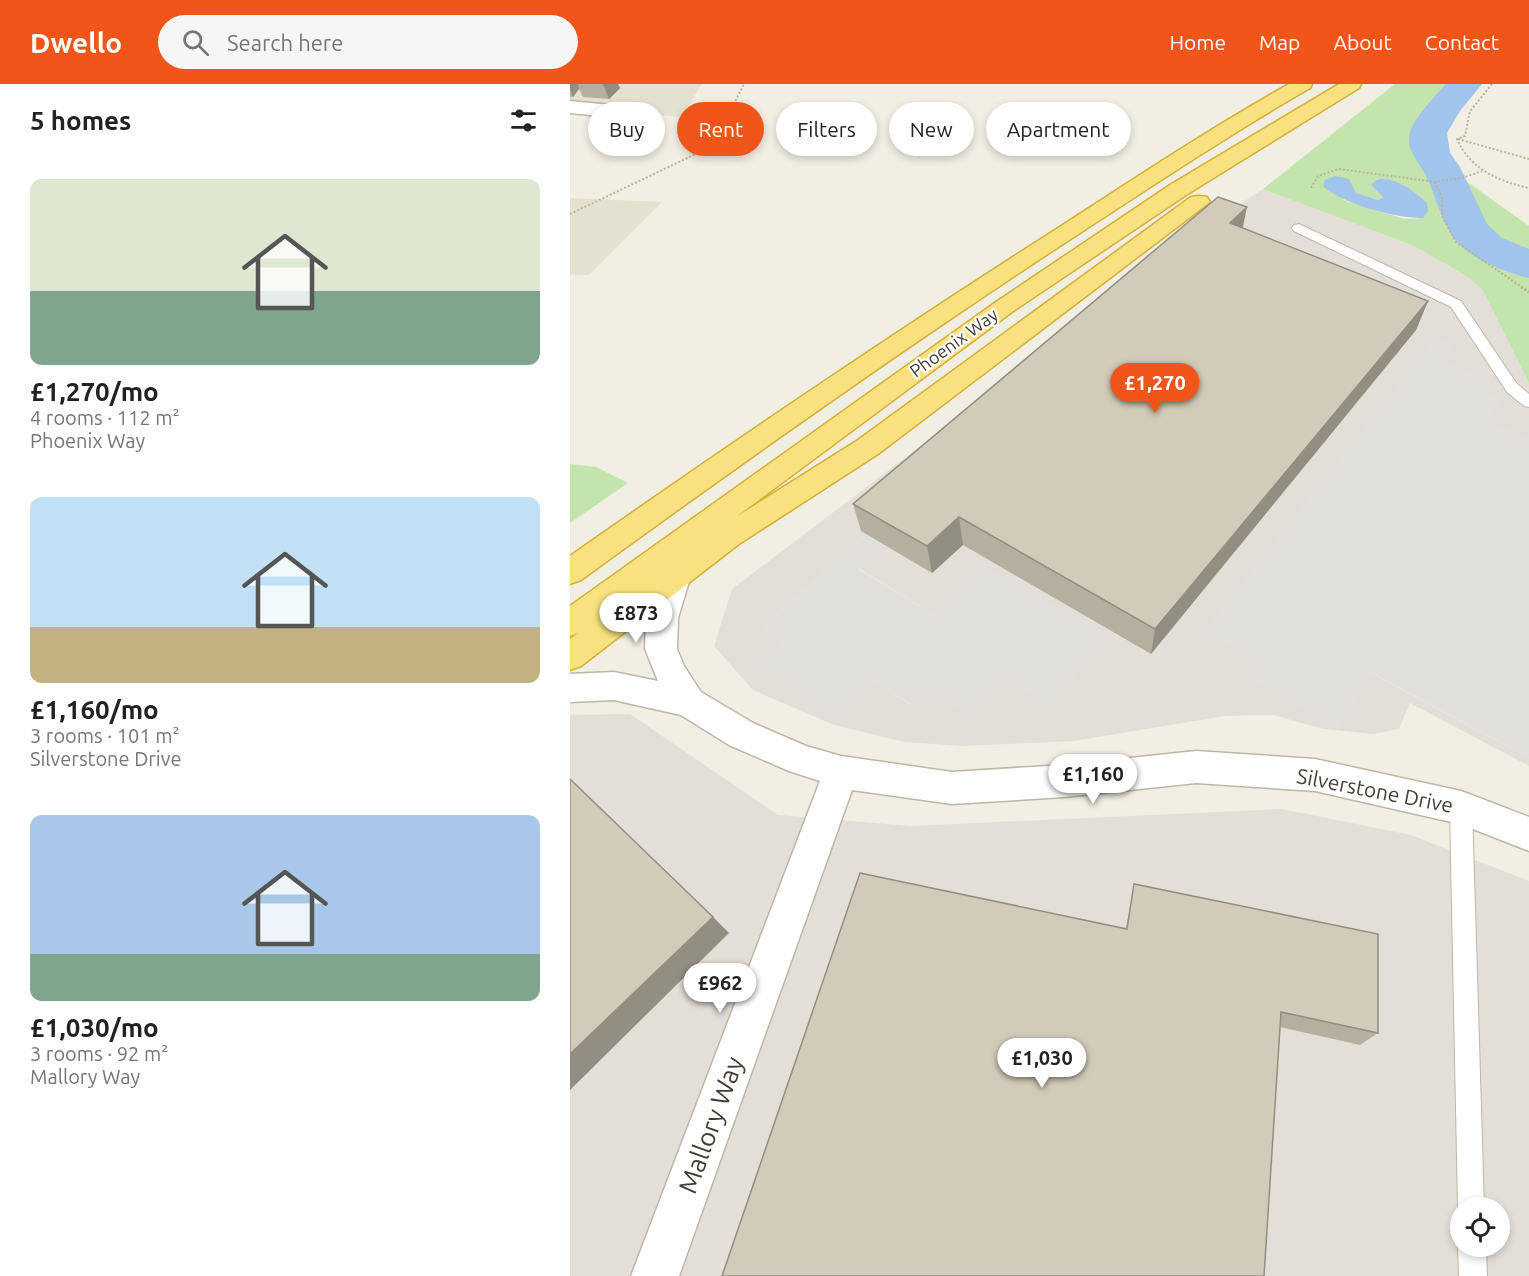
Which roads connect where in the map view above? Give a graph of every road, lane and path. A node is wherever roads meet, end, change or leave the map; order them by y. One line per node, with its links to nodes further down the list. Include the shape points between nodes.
1 (744, 84): 14 (path, via 727,117 723,141)
2 (1303, 84): 18 (highway, Phoenix Way, via 973,291)
3 (1352, 84): 5 (highway, Phoenix Way)
4 (1492, 84): 8 (path, via 1470,111 1465,136)
5 (1327, 99): 19 (highway, via 1217,189 868,447 729,536); 20 (highway, Phoenix Way, via 1178,190 1004,307)
6 (570, 107): 7 (street)
7 (588, 109)
8 (1457, 139): 9 (path); 10 (path, via 1461,150)
9 (1529, 159)
10 (1482, 171): 11 (path); 13 (path)
11 (1435, 182): 12 (path, via 1339,169 1318,177); 16 (path, via 1442,198 1442,216 1456,242)
12 (1311, 188)
13 (1529, 188)
14 (570, 214)
15 (1299, 228): 17 (lane, via 1456,303 1512,388)
16 (1529, 292)
17 (1529, 402)
18 (570, 572)
19 (676, 575): 21 (highway); 23 (street, Silverstone Drive, via 662,618 661,649)
20 (570, 623)
21 (570, 657)
22 (570, 688): 23 (street, via 614,686)
23 (689, 702): 24 (street, Silverstone Drive, via 741,734)
24 (841, 772): 25 (street, Silverstone Drive, via 952,788 1196,767 1315,776); 29 (street, Mallory Way)
25 (1461, 808): 26 (street, Silverstone Drive); 27 (lane)
26 (1529, 834)
27 (1471, 1197)
28 (1472, 1257): 30 (lane)
29 (655, 1276)
30 (1473, 1276)

